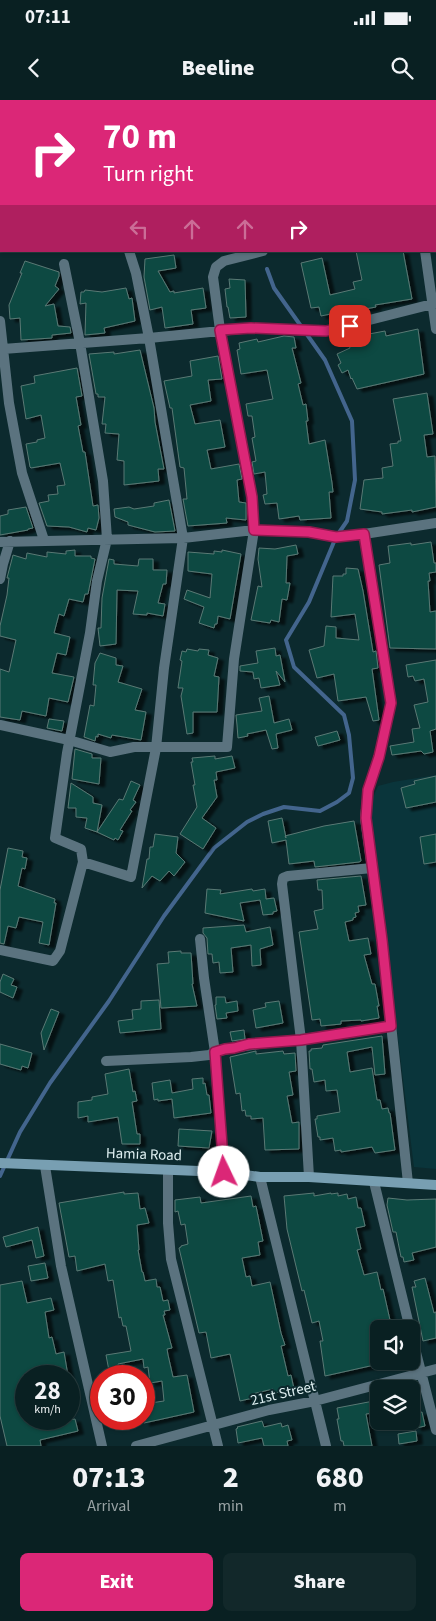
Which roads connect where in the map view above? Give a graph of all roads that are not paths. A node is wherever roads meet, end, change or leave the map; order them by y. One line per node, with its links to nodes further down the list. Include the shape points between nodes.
1 (130, 252): 11 (street)
2 (220, 252): 5 (street)
3 (258, 252): 5 (street)
4 (425, 252): 7 (street)
5 (224, 261): 10 (street, via 216,267 213,277)
6 (64, 264): 12 (street)
7 (434, 304): 9 (street); 10 (street, via 326,331)
8 (0, 321): 13 (street)
9 (436, 329)
10 (220, 330): 11 (street); 15 (street, via 252,497)
11 (149, 338): 12 (street); 17 (street)
12 (80, 343): 13 (street); 18 (street, via 103,481)
13 (3, 349): 19 (street, via 22,473)
14 (436, 523): 16 (street)
15 (254, 530): 16 (street, via 309,532 336,537); 17 (street); 24 (street, via 234,659 227,748)
16 (364, 534): 26 (street, via 391,703 368,790 366,818)
17 (183, 538): 18 (street); 24 (street)
18 (108, 539): 19 (street); 23 (street, via 97,581)
19 (44, 540): 20 (street)
20 (5, 541): 21 (street)
21 (0, 579)
22 (0, 725): 23 (street)
23 (69, 740): 24 (street, via 110,752 134,747); 25 (street, via 55,838 81,848)
24 (156, 748): 25 (street, via 131,877)
25 (83, 862): 28 (street, via 60,950 53,961)
26 (372, 868): 29 (street); 30 (street, via 283,878)
27 (200, 939): 31 (street)
28 (0, 950)
29 (391, 1026): 30 (street); 40 (street)
30 (301, 1040): 31 (street, via 249,1044); 38 (street)
31 (215, 1052): 32 (street, via 190,1057); 36 (street)
32 (106, 1060)
33 (0, 1163): 34 (main road, Hamia Road)
34 (45, 1166): 35 (main road, Hamia Road); 49 (street, via 61,1266)
35 (168, 1170): 36 (main road, Hamia Road); 47 (street, via 171,1259)
36 (224, 1172): 37 (main road, Hamia Road)
37 (260, 1177): 38 (main road, Hamia Road); 46 (street)
38 (309, 1177): 39 (main road, Hamia Road)
39 (374, 1182): 40 (main road, Hamia Road); 42 (street)
40 (408, 1184): 41 (main road, Hamia Road)
41 (436, 1185)
42 (408, 1320)
43 (436, 1368): 45 (street, 21st Street)
44 (420, 1369): 45 (street)
45 (421, 1373): 46 (street, 21st Street); 48 (street)
46 (315, 1402): 47 (street, 21st Street); 52 (street)
47 (213, 1425): 50 (street, 21st Street); 51 (street)
48 (436, 1430)
49 (102, 1446)
50 (136, 1446)
51 (218, 1446)
52 (326, 1446)

